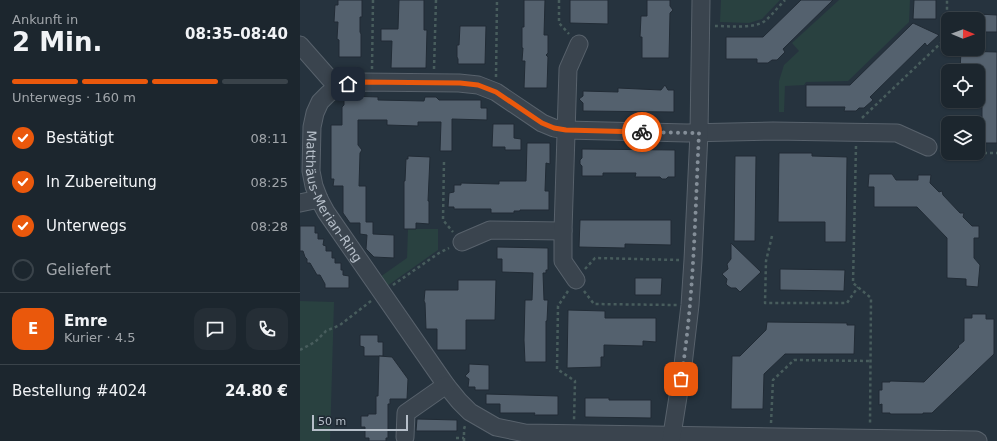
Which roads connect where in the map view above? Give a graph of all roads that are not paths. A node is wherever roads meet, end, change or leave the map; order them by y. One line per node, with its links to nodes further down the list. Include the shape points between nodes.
1 (701, 0): 6 (street)
2 (579, 44): 5 (street, via 568,69)
3 (300, 45): 4 (street)
4 (337, 87): 5 (street, Matthäus-Merian-Ring, via 360,82 478,85 496,92 542,123); 8 (street, Matthäus-Merian-Ring, via 320,102 312,127 311,171)
5 (566, 130): 6 (street, Matthäus-Merian-Ring); 10 (street)
6 (699, 133): 7 (street, Matthäus-Merian-Ring, via 898,133); 15 (street, via 690,305)
7 (928, 147)
8 (319, 199): 9 (street); 13 (street, Matthäus-Merian-Ring)
9 (300, 203)
10 (563, 231): 11 (street, via 490,230); 12 (street, via 563,261)
11 (462, 242)
12 (576, 280)
13 (446, 385): 14 (street, via 406,413); 15 (street, Matthäus-Merian-Ring, via 470,412 496,427 525,433)
14 (405, 437)
15 (672, 438): 16 (street, Matthäus-Merian-Ring)
16 (978, 441)

